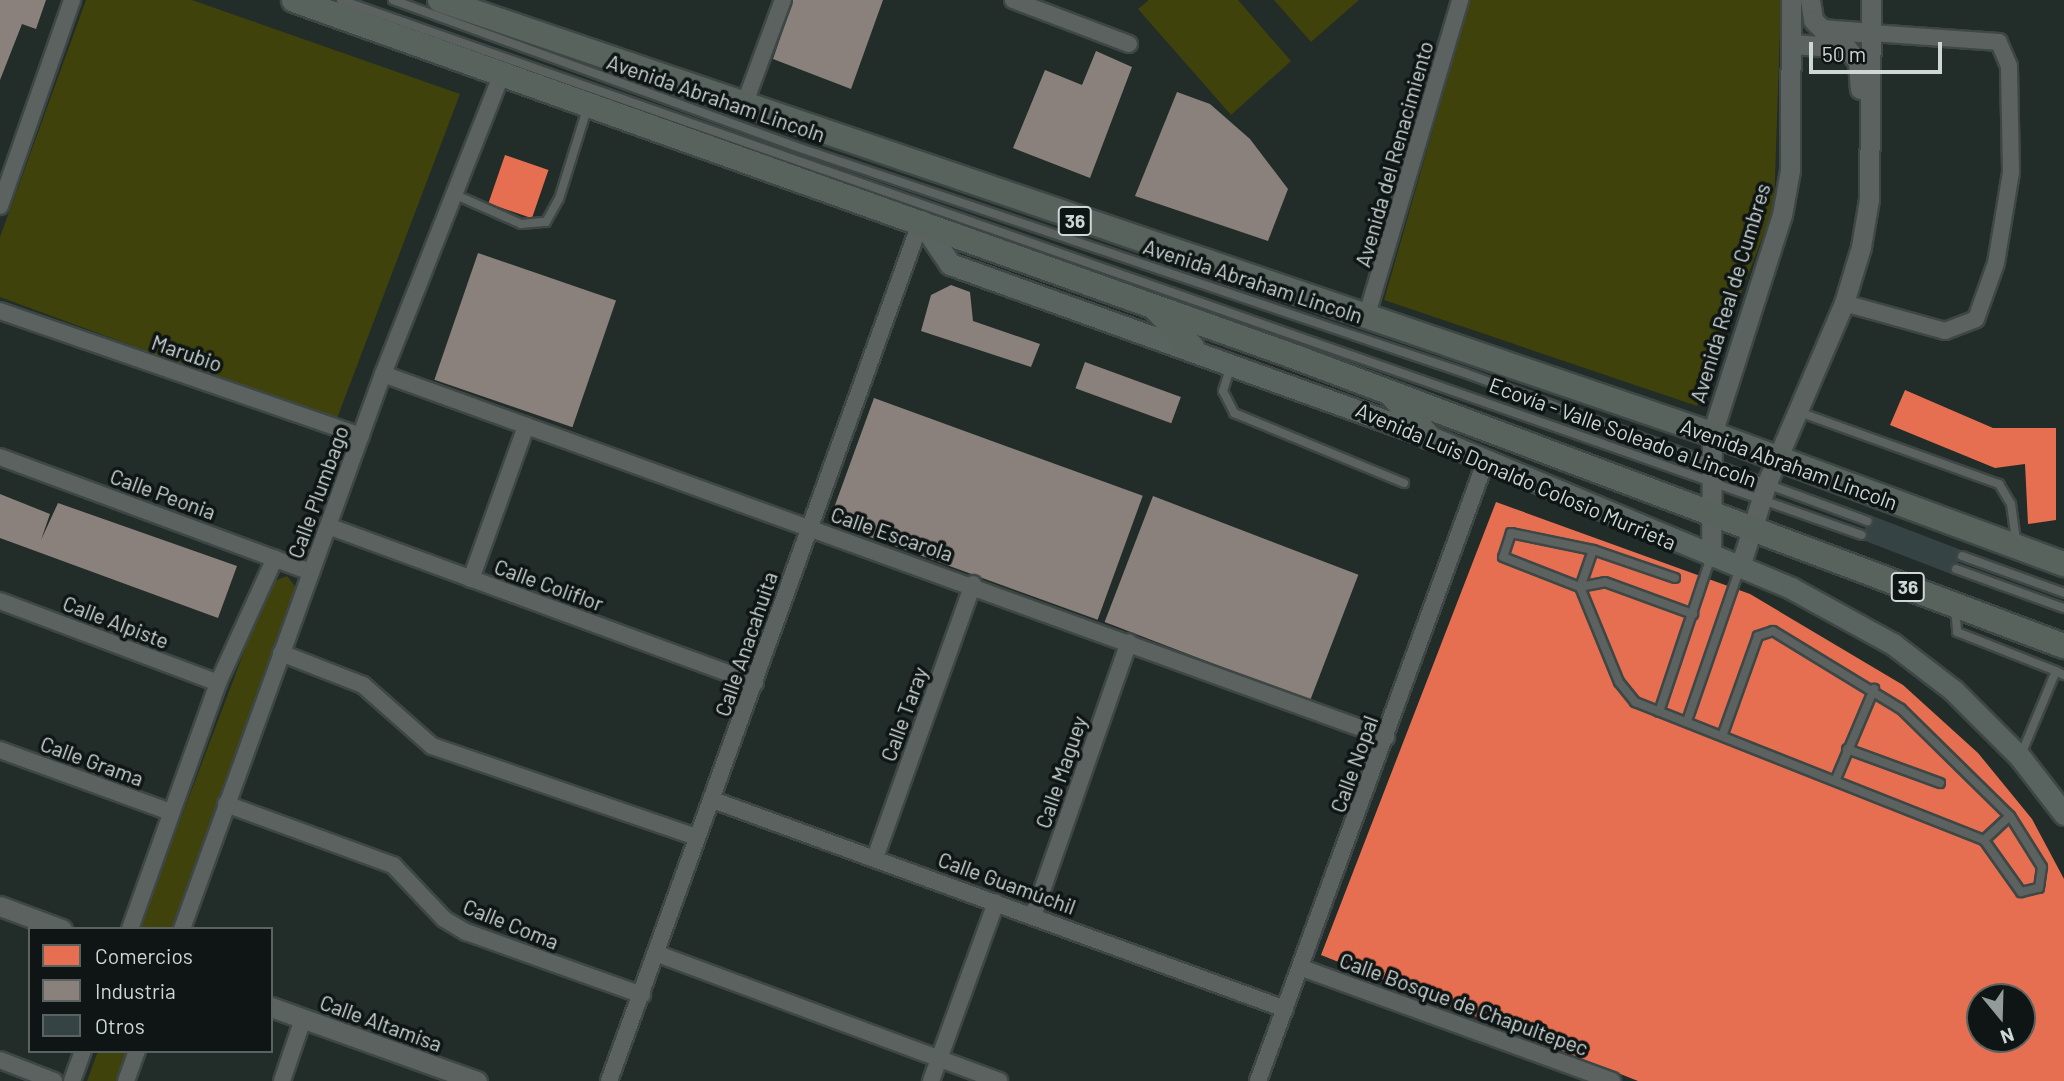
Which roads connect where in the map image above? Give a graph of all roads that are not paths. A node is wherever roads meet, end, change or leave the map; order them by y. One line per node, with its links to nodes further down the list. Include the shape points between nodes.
1 (72, 0): 20 (street)
2 (294, 0): 15 (main road, 36)
3 (341, 0): 38 (lane, Ecovía - Valle Soleado a Lincoln)
4 (393, 0): 38 (lane)
5 (783, 0): 17 (street)
6 (1013, 0): 13 (street)
7 (1460, 0): 25 (street, Avenida del Renacimiento)
8 (1791, 0): 14 (street, Avenida Real de Cumbres)
9 (1810, 0): 12 (street, via 1813,20 1822,29)
10 (1871, 0): 12 (street)
11 (457, 3): 17 (main road, Avenida Abraham Lincoln / 36)
12 (1872, 33): 18 (street); 22 (street, via 1998,42 2009,66 2011,172 1996,262 1976,319 1945,331)
13 (1129, 44)
14 (1793, 44): 18 (street, via 1840,45 1853,54 1862,131); 32 (street, Avenida Real de Cumbres, via 1790,170 1782,215)
15 (502, 74): 16 (main road, 36); 19 (street, Calle Plumbago)
16 (588, 106): 19 (lane, via 559,199 545,222 521,224); 21 (main road, 36)
17 (743, 108): 25 (main road, Avenida Abraham Lincoln / 36)
18 (1871, 148): 22 (street, via 1861,247)
19 (456, 195): 28 (street, Calle Plumbago)
20 (0, 206)
21 (921, 221): 23 (main road, 36); 26 (main road, Avenida Luis Donaldo Colosio Murrieta, via 950,264); 44 (street, Calle Anacahuita)
22 (1844, 303): 30 (street)
23 (1152, 305): 26 (main road); 29 (main road, 36)
24 (0, 311): 33 (street, Marubio)
25 (1366, 318): 32 (main road, Avenida Abraham Lincoln / 36)
26 (1192, 348): 27 (main road, Avenida Luis Donaldo Colosio Murrieta)
27 (1232, 362): 34 (main road, Avenida Luis Donaldo Colosio Murrieta); 39 (lane, via 1223,391 1234,413)
28 (383, 374): 31 (street, Calle Escarola); 33 (street, Calle Plumbago)
29 (1389, 392): 34 (main road); 41 (main road, 36)
30 (1797, 412): 36 (street); 47 (lane, via 1999,484 2011,504)
31 (526, 426): 44 (street, Calle Escarola); 57 (street)
32 (1712, 434): 36 (main road, Avenida Abraham Lincoln / 36); 38 (street, Avenida Real de Cumbres)
33 (361, 436): 43 (street, Calle Plumbago)
34 (1428, 436): 37 (main road, Avenida Luis Donaldo Colosio Murrieta)
35 (0, 457): 51 (street, Calle Peonia)
36 (1776, 458): 40 (street); 47 (main road, Avenida Abraham Lincoln / 36)
37 (1486, 460): 50 (main road, Avenida Luis Donaldo Colosio Murrieta); 75 (street, Calle Nopal)
38 (1709, 470): 40 (lane); 40 (lane, Ecovía - Valle Soleado a Lincoln); 41 (street, Avenida Real de Cumbres)
39 (1404, 483)
40 (1763, 493): 42 (lane); 45 (street); 46 (lane, Ecovía - Valle Soleado a Lincoln)
41 (1708, 513): 45 (main road, 36); 50 (street, Avenida Real de Cumbres)
42 (1868, 521)
43 (328, 526): 55 (street, Calle Plumbago); 57 (street, Calle Coliflor)
44 (808, 528): 58 (street, Calle Escarola); 70 (street, Calle Anacahuita)
45 (1752, 530): 53 (street); 62 (main road, 36)
46 (1862, 535)
47 (2017, 548): 52 (main road, Avenida Abraham Lincoln / 36)
48 (1593, 550): 56 (lane); 59 (lane); 59 (lane, via 1510,533 1503,557)
49 (1962, 556): 60 (lane)
50 (1711, 557): 53 (main road, Avenida Luis Donaldo Colosio Murrieta); 64 (lane)
51 (275, 558): 55 (street, Calle Peonia); 69 (street, Calle Plumbago)
52 (2064, 564)
53 (1740, 567): 73 (lane); 78 (main road, Avenida Luis Donaldo Colosio Murrieta, via 1893,644 1953,690)
54 (1956, 569): 63 (lane)
55 (311, 572): 67 (street, Calle Plumbago)
56 (1675, 578)
57 (471, 579): 70 (street, Calle Coliflor)
58 (973, 584): 65 (street, Calle Escarola); 88 (street, Calle Taray)
59 (1580, 587): 64 (lane, via 1605,582); 72 (lane, via 1619,682 1635,702)
60 (2064, 593)
61 (0, 601): 69 (street, Calle Alpiste)
62 (1955, 604): 66 (main road, 36); 68 (lane, via 1957,632)
63 (2064, 608)
64 (1693, 614): 72 (lane)
65 (1129, 642): 75 (street, Calle Escarola); 91 (street, Calle Maguey)
66 (2064, 646)
67 (281, 653): 82 (street, Calle Plumbago); 86 (street, via 363,685 432,746)
68 (2060, 673): 78 (lane)
69 (218, 683): 83 (street, Calle Plumbago)
70 (755, 683): 81 (street, Calle Anacahuita)
71 (1874, 689): 74 (lane, via 1803,645 1764,632); 76 (lane); 85 (lane)
72 (1659, 712): 73 (lane)
73 (1687, 721): 74 (lane)
74 (1723, 734): 79 (lane)
75 (1386, 737): 96 (street, Calle Nopal)
76 (1847, 749): 79 (lane); 80 (lane)
77 (0, 750): 83 (street, Calle Grama)
78 (2020, 757): 84 (main road, Avenida Luis Donaldo Colosio Murrieta)
79 (1836, 779): 87 (lane)
80 (1940, 783)
81 (713, 800): 86 (street, Calle Anacahuita); 88 (street, Calle Guamúchil)
82 (226, 804): 94 (street, Calle Plumbago); 97 (street, Calle Coma, via 393,865 444,919 466,932)
83 (170, 812): 93 (street, Calle Plumbago)
84 (2064, 814)
85 (2010, 816): 87 (lane); 87 (lane, via 2042,867 2039,888 2021,892)
86 (697, 837): 95 (street, Calle Anacahuita)
87 (1984, 840)
88 (875, 858): 89 (street, Calle Guamúchil)
89 (996, 902): 91 (street, Calle Guamúchil); 103 (street)
90 (0, 906): 92 (street)
91 (1033, 916): 99 (street, Calle Guamúchil)
92 (57, 927)
93 (131, 927)
94 (184, 927)
95 (658, 954): 97 (street, Calle Anacahuita); 103 (street)
96 (1302, 968): 99 (street, Calle Nopal); 106 (street, Calle Bosque de Chapultepec)
97 (642, 995): 112 (street, Calle Anacahuita)
98 (273, 1008): 100 (street, Calle Altamisa)
99 (1285, 1009): 115 (street, Calle Nopal)
100 (303, 1019): 105 (street, Calle Altamisa); 110 (street)
101 (82, 1053): 108 (street)
102 (136, 1053): 109 (street)
103 (939, 1058): 113 (street); 114 (street)
104 (0, 1060): 107 (street)
105 (455, 1077): 111 (street, Calle Altamisa)
106 (1588, 1077): 116 (street, Calle Bosque de Chapultepec)
107 (54, 1081)
108 (72, 1081)
109 (126, 1081)
110 (282, 1081)
111 (477, 1081)
112 (609, 1081)
113 (931, 1081)
114 (999, 1081)
115 (1258, 1081)
116 (1612, 1081)

